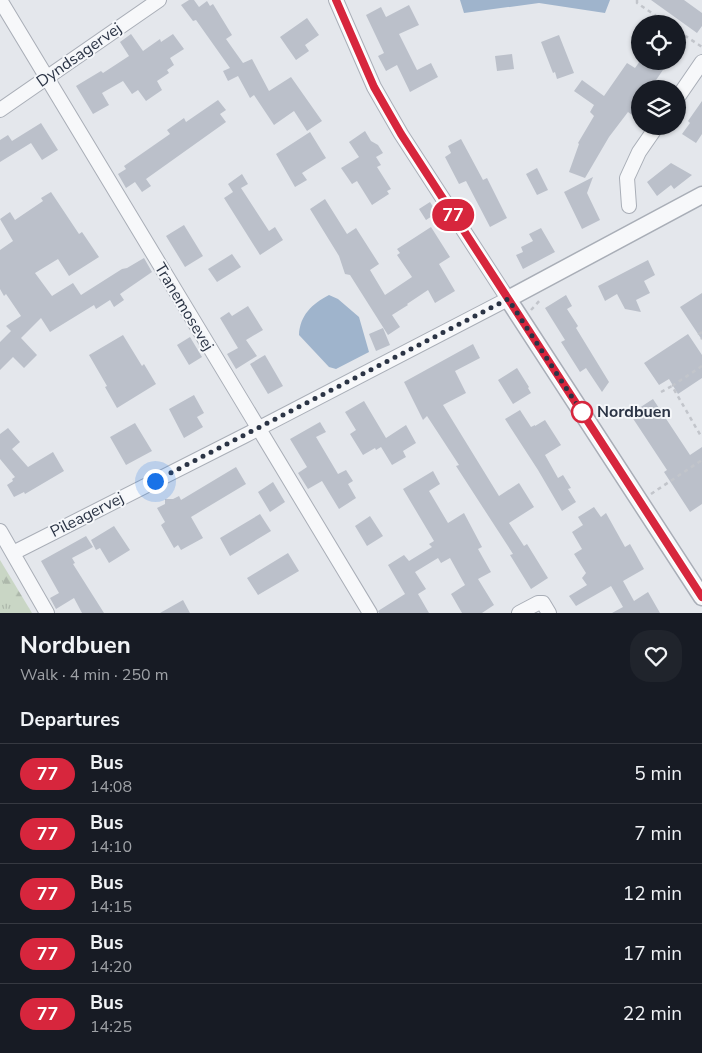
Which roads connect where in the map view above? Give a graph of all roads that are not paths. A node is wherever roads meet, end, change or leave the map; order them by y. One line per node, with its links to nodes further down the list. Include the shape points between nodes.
1 (0, 0): 5 (street, Tranemosevej)
2 (159, 0): 5 (street, Dyndsagervej)
3 (336, 0): 11 (street, via 374,87 401,134)
4 (702, 62): 6 (street)
5 (46, 78): 7 (street, Dyndsagervej); 12 (street, Tranemosevej)
6 (686, 85)
7 (0, 110)
8 (651, 135): 10 (street, via 627,178)
9 (702, 195): 11 (street)
10 (629, 206)
11 (508, 299): 12 (street, Pileagervej); 15 (street)
12 (258, 429): 14 (street, Pileagervej); 17 (street, Tranemosevej)
13 (0, 531): 14 (street)
14 (13, 553): 16 (street)
15 (702, 597)
16 (47, 613)
17 (370, 613)
18 (519, 613): 19 (street, via 538,602)
19 (549, 613)

